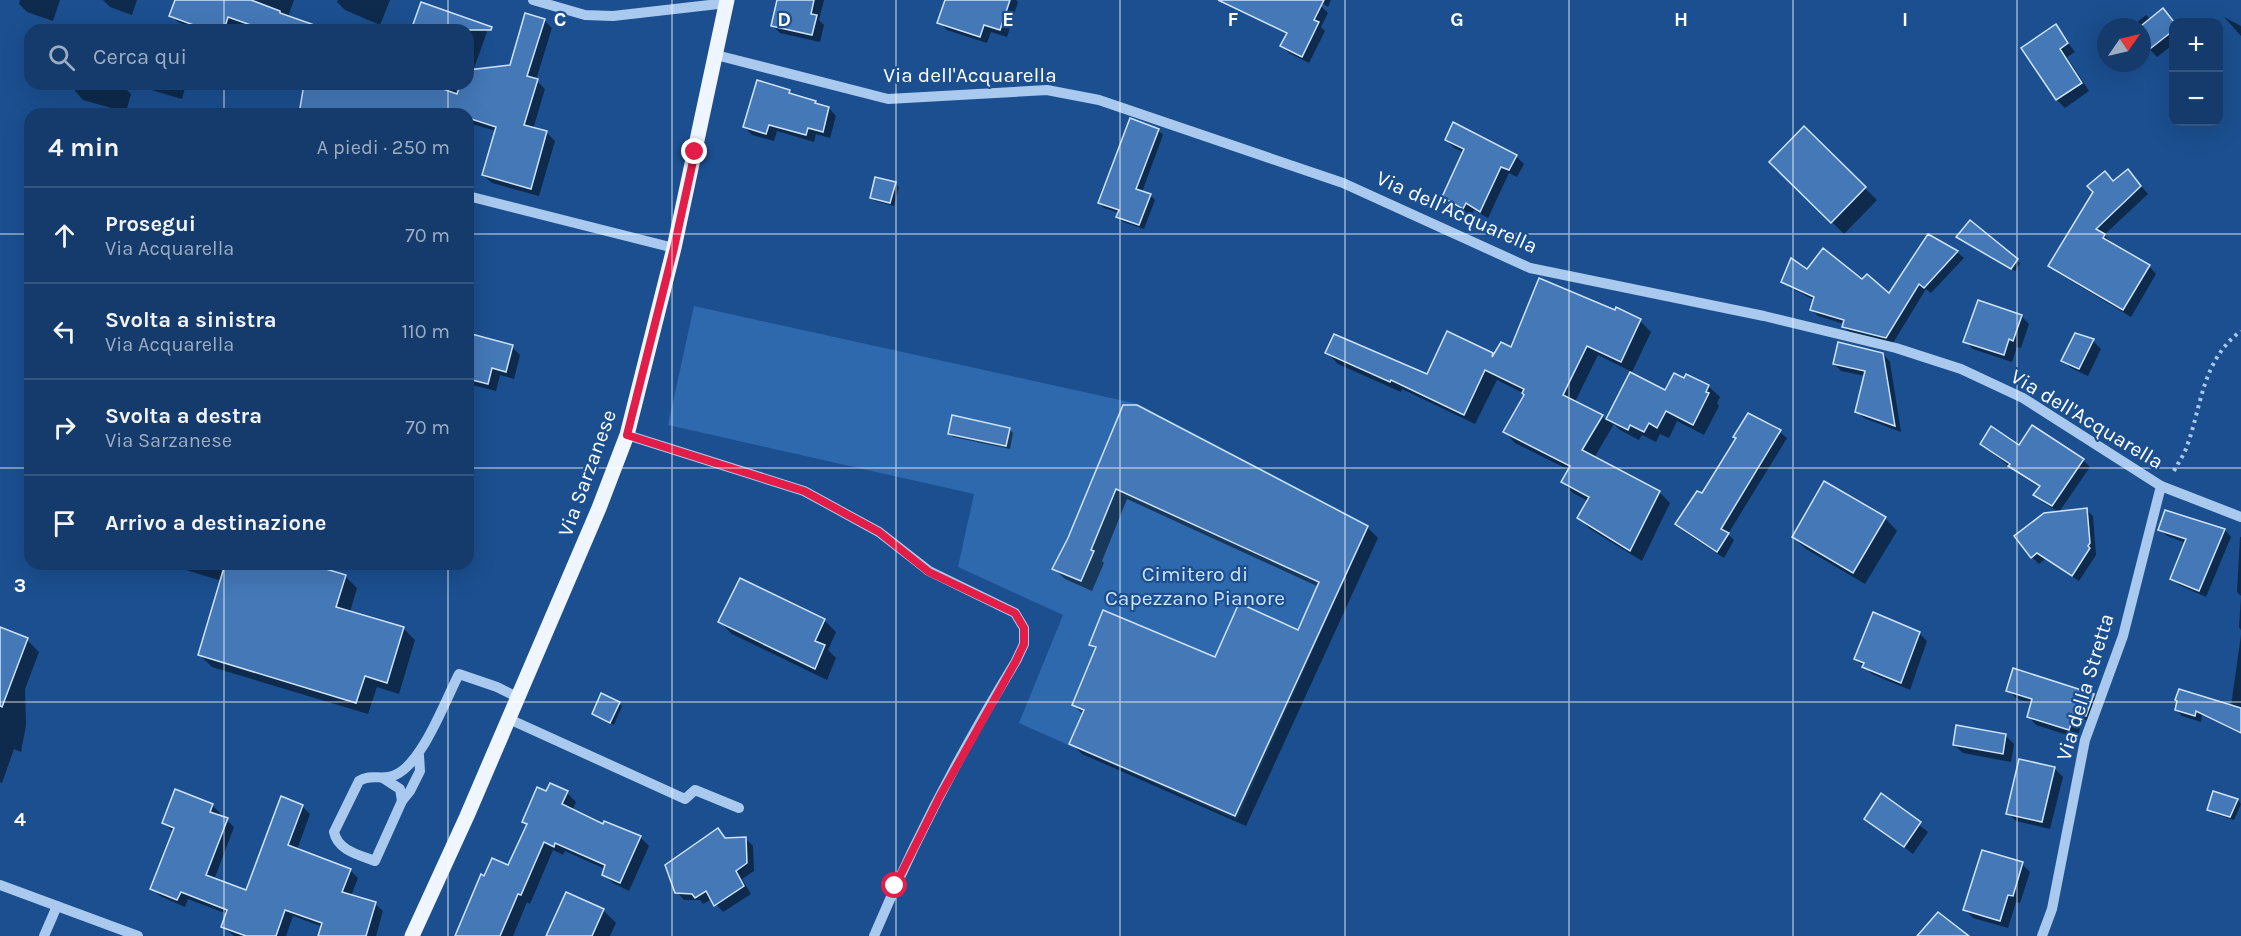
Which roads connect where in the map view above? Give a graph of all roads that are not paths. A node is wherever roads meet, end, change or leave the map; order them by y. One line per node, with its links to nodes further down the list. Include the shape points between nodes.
1 (533, 0): 3 (street)
2 (727, 1): 3 (street, via 613,16 585,15); 4 (main road, Via Sarzanese)
3 (554, 3)
4 (716, 55): 6 (main road, Via Sarzanese); 8 (street, Via dell'Acquarella, via 888,99 1047,90 1099,100 1343,183 1530,268 1775,318 1896,348 1960,369 2023,398)
5 (474, 198): 6 (street)
6 (674, 248): 7 (main road, Via Sarzanese)
7 (627, 435): 10 (main road, Via Sarzanese); 21 (street, via 804,491 879,532 929,572 1015,613 1024,628 1024,644 1016,661 940,796)
8 (2161, 486): 9 (street, Via dell'Acquarella); 22 (street, Via della Stretta, via 2123,636 2085,740 2052,909)
9 (2241, 517)
10 (517, 697): 11 (main road, Via Sarzanese); 12 (street, via 459,674)
11 (509, 718): 15 (street, via 685,800 695,790); 20 (main road, Via Sarzanese)
12 (419, 755): 13 (street, via 396,775); 14 (street, via 420,771)
13 (383, 778): 14 (street, via 400,789); 14 (street, via 373,776 359,781 334,832 336,840 375,861)
14 (402, 801)
15 (739, 808)
16 (0, 885): 17 (street)
17 (57, 906): 18 (street); 19 (street)
18 (44, 936)
19 (138, 936)
20 (412, 936)
21 (874, 936)
22 (2042, 936)

